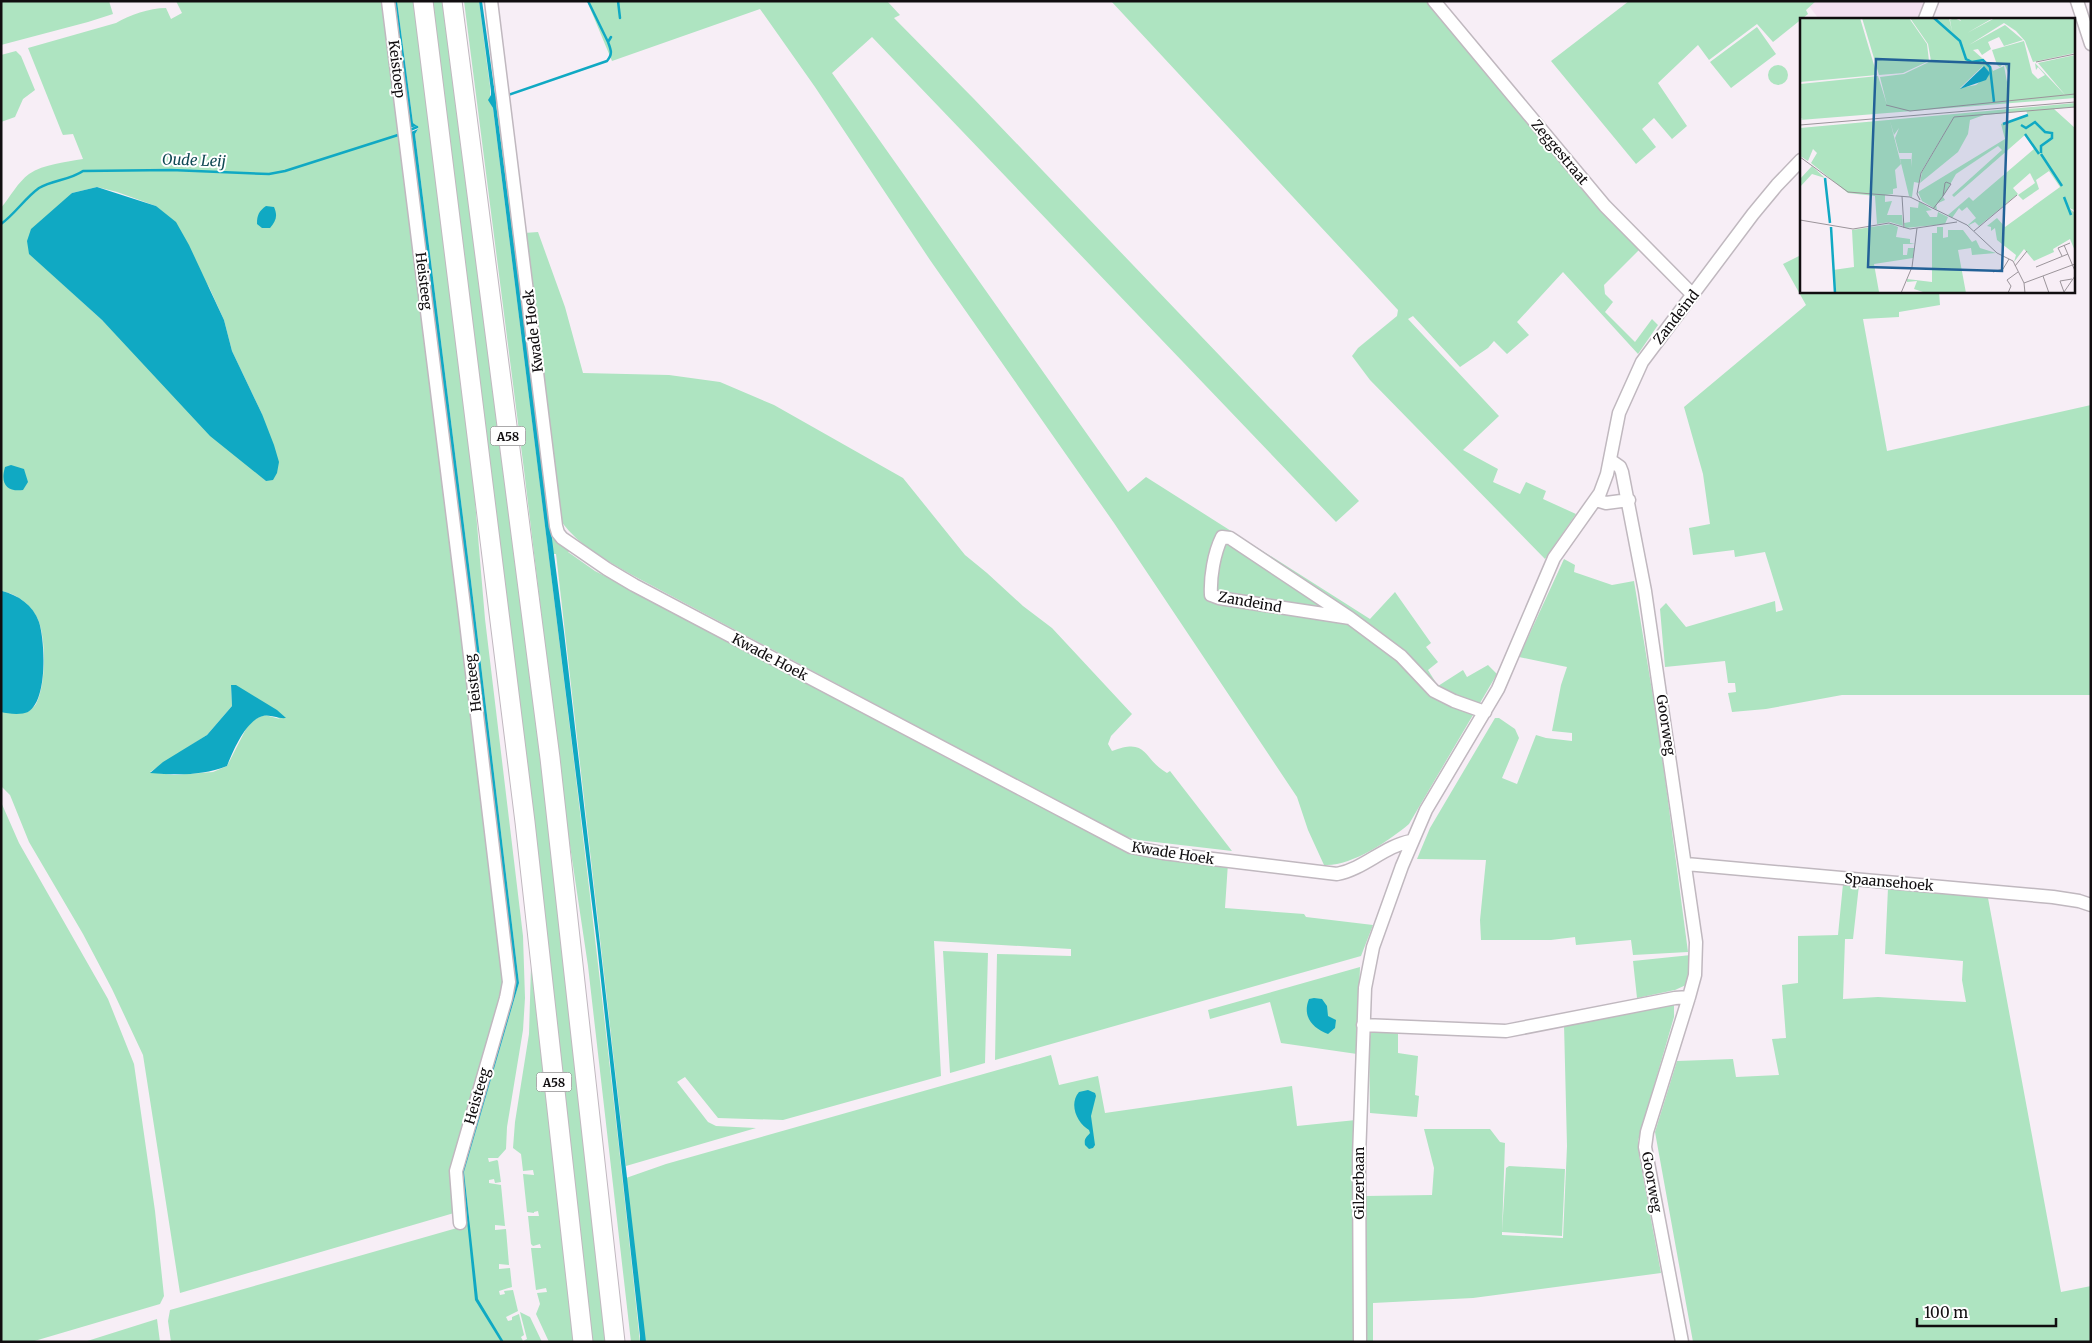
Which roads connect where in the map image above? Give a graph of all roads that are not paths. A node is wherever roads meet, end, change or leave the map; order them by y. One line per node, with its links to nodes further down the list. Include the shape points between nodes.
1 (388, 1): 10 (street, Keistoep)
2 (423, 1): 24 (highway, A58, via 526,822)
3 (452, 1): 25 (highway, A58, via 550,758)
4 (491, 1): 18 (street, Kwade Hoek, via 556,526 562,538 634,585 1131,847 1337,874 1400,843)
5 (1434, 1): 12 (street, Zeggestraat, via 1600,200)
6 (1932, 1): 8 (street)
7 (2077, 1): 9 (street)
8 (1925, 18)
9 (2091, 44)
10 (406, 137): 23 (street, Heisteeg, via 509,982 456,1171)
11 (1800, 161): 12 (street, Zandeind, via 1753,214)
12 (1692, 295): 13 (street, Zandeind, via 1636,374 1619,413)
13 (1610, 460): 14 (street, Zandeind); 15 (street, Goorweg, via 1620,467)
14 (1596, 500): 15 (street, via 1606,504); 17 (street, Zandeind, via 1554,558)
15 (1629, 500): 19 (street, Goorweg)
16 (1350, 618): 16 (street, Zandeind, via 1230,538 1222,537 1217,548 1212,595); 17 (street, Zandeind, via 1401,656 1434,691)
17 (1486, 712): 18 (street, Zandeind, via 1426,810)
18 (1411, 841): 22 (street, Zandeind, via 1373,947 1365,988)
19 (1686, 864): 20 (street, Spaansehoek, via 2053,897); 21 (street, Goorweg, via 1697,959)
20 (2091, 905)
21 (1690, 997): 22 (street, via 1506,1031); 27 (street, Goorweg, via 1645,1147)
22 (1363, 1025): 26 (street, Gilzerbaan, via 1359,1168)
23 (460, 1223)
24 (584, 1342)
25 (615, 1342)
26 (1360, 1342)
27 (1682, 1342)

